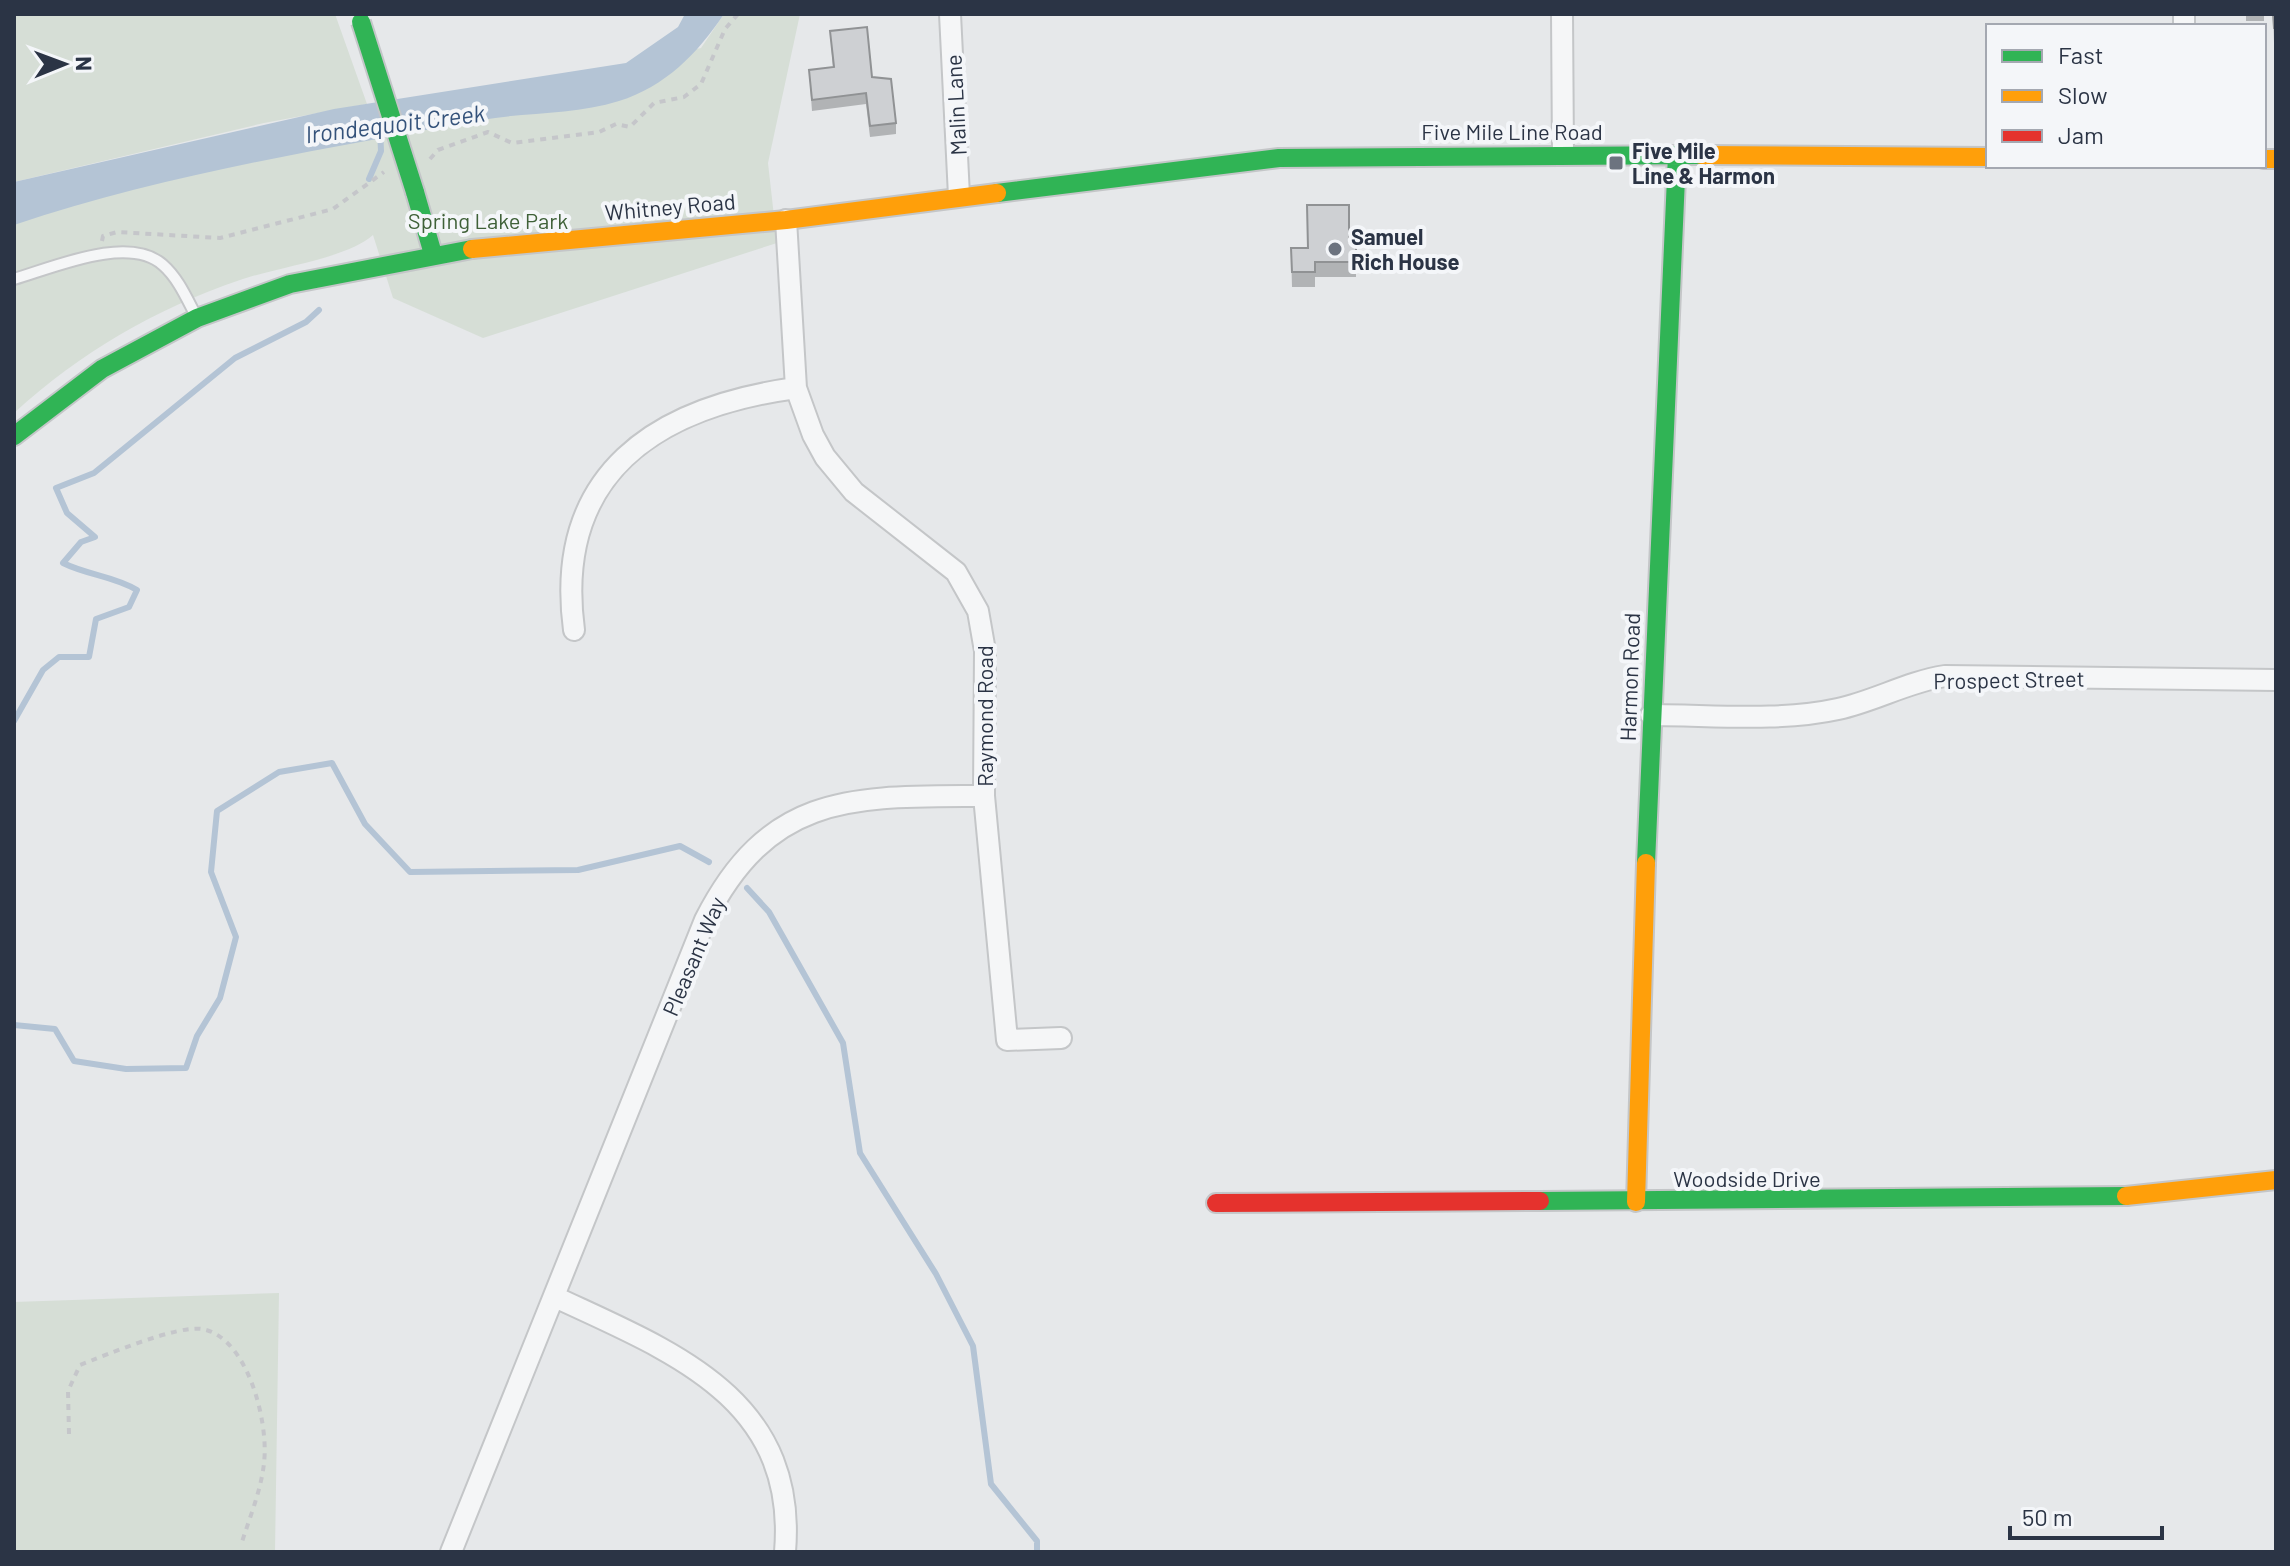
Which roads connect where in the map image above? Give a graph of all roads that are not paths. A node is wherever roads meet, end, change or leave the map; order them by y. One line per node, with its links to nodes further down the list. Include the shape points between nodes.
1 (950, 14): 8 (street, Malin Lane)
2 (1562, 14): 4 (street)
3 (359, 18): 10 (main road, bridge)
4 (1563, 154): 5 (main road, Five Mile Line Road); 7 (main road, Five Mile Line Road, via 1345,155)
5 (1677, 155): 6 (main road, Five Mile Line Road); 17 (main road, Harmon Road)
6 (1986, 157)
7 (1181, 170): 8 (main road, Whitney Road)
8 (959, 196): 9 (main road, Whitney Road)
9 (786, 220): 10 (main road, Whitney Road); 13 (street, Raymond Road)
10 (433, 254): 12 (main road, Whitney Road, via 290,284)
11 (14, 279): 12 (lane, via 116,251 145,254 162,264)
12 (197, 318): 14 (main road, Whitney Road, via 102,369)
13 (796, 388): 15 (street, via 730,399 682,417 635,447 617,466 579,531 570,582); 18 (street, Raymond Road, via 813,435 839,475 879,514 941,558 970,591 985,651)
14 (14, 436)
15 (574, 630)
16 (2276, 680): 17 (street, Prospect Street, via 1945,676 1813,713)
17 (1651, 715): 21 (main road, Harmon Road)
18 (984, 796): 19 (street, Raymond Road, via 1007,1040); 23 (street, Pleasant Way, via 882,797 832,804 781,828 735,870 705,920)
19 (1061, 1038)
20 (2276, 1180): 21 (main road, Woodside Drive, via 2069,1199)
21 (1636, 1202): 22 (main road, Woodside Drive)
22 (1216, 1203)
23 (555, 1297): 24 (street, Pleasant Way); 25 (street, via 680,1357 735,1401 765,1445 776,1473)
24 (451, 1552)
25 (785, 1552)

